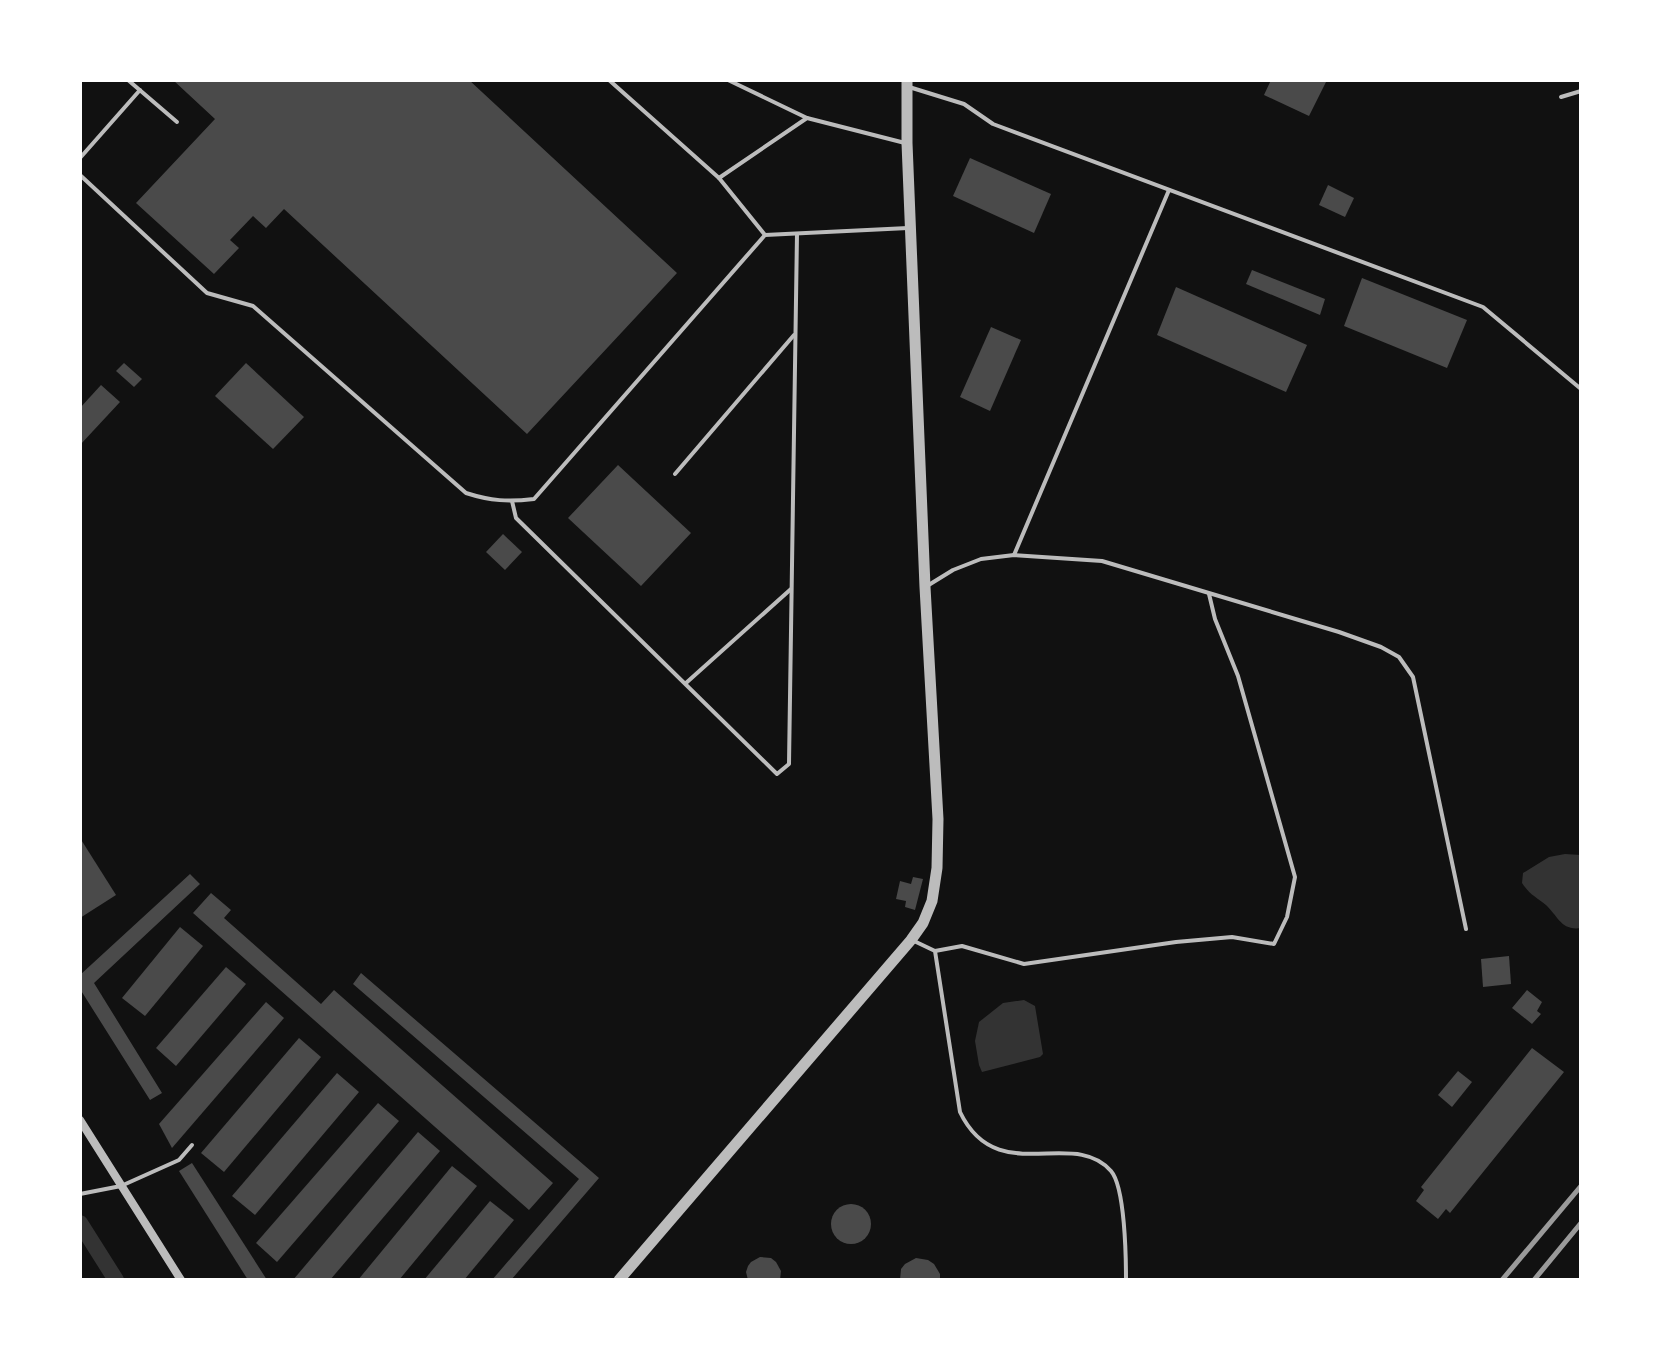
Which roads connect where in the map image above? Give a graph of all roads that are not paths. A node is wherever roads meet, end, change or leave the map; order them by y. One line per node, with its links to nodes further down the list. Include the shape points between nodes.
1 (128, 80): 5 (lane)
2 (609, 80): 13 (lane)
3 (728, 80): 8 (lane)
4 (907, 83): 10 (street); 14 (lane, via 964,104 993,124)
5 (140, 90): 9 (lane); 11 (lane)
6 (1581, 91): 7 (lane)
7 (1561, 97)
8 (807, 118): 10 (lane); 13 (lane)
9 (177, 122)
10 (907, 143): 15 (street)
11 (80, 158)
12 (80, 175): 21 (lane, via 207,293 253,306 466,493)
13 (719, 178): 17 (lane)
14 (1169, 190): 19 (lane, via 1483,307); 22 (lane)
15 (911, 228): 16 (lane); 23 (street)
16 (797, 234): 17 (lane); 18 (lane)
17 (765, 235): 21 (lane, via 534,499)
18 (796, 333): 20 (lane); 24 (lane)
19 (1581, 389)
20 (675, 474)
21 (512, 501): 26 (lane, via 516,518)
22 (1014, 555): 23 (lane, via 981,559); 25 (lane, via 1102,561)
23 (925, 587): 28 (street, via 937,868 932,901)
24 (791, 589): 26 (lane); 26 (lane, via 789,764 777,774)
25 (1209, 594): 27 (lane, via 1339,632 1399,657 1413,677); 29 (lane, via 1295,877 1287,917 1274,944 1232,937 1024,964 962,946)
26 (686, 683)
27 (1466, 929)
28 (911, 940): 29 (lane); 35 (street)
29 (935, 951): 36 (lane, via 960,1112 967,1127 999,1150 1089,1155 1112,1172 1121,1203)
30 (80, 1120): 32 (street)
31 (192, 1145): 32 (lane, via 179,1160)
32 (121, 1186): 33 (lane); 34 (street)
33 (80, 1194)
34 (181, 1280)
35 (619, 1280)
36 (1126, 1280)

